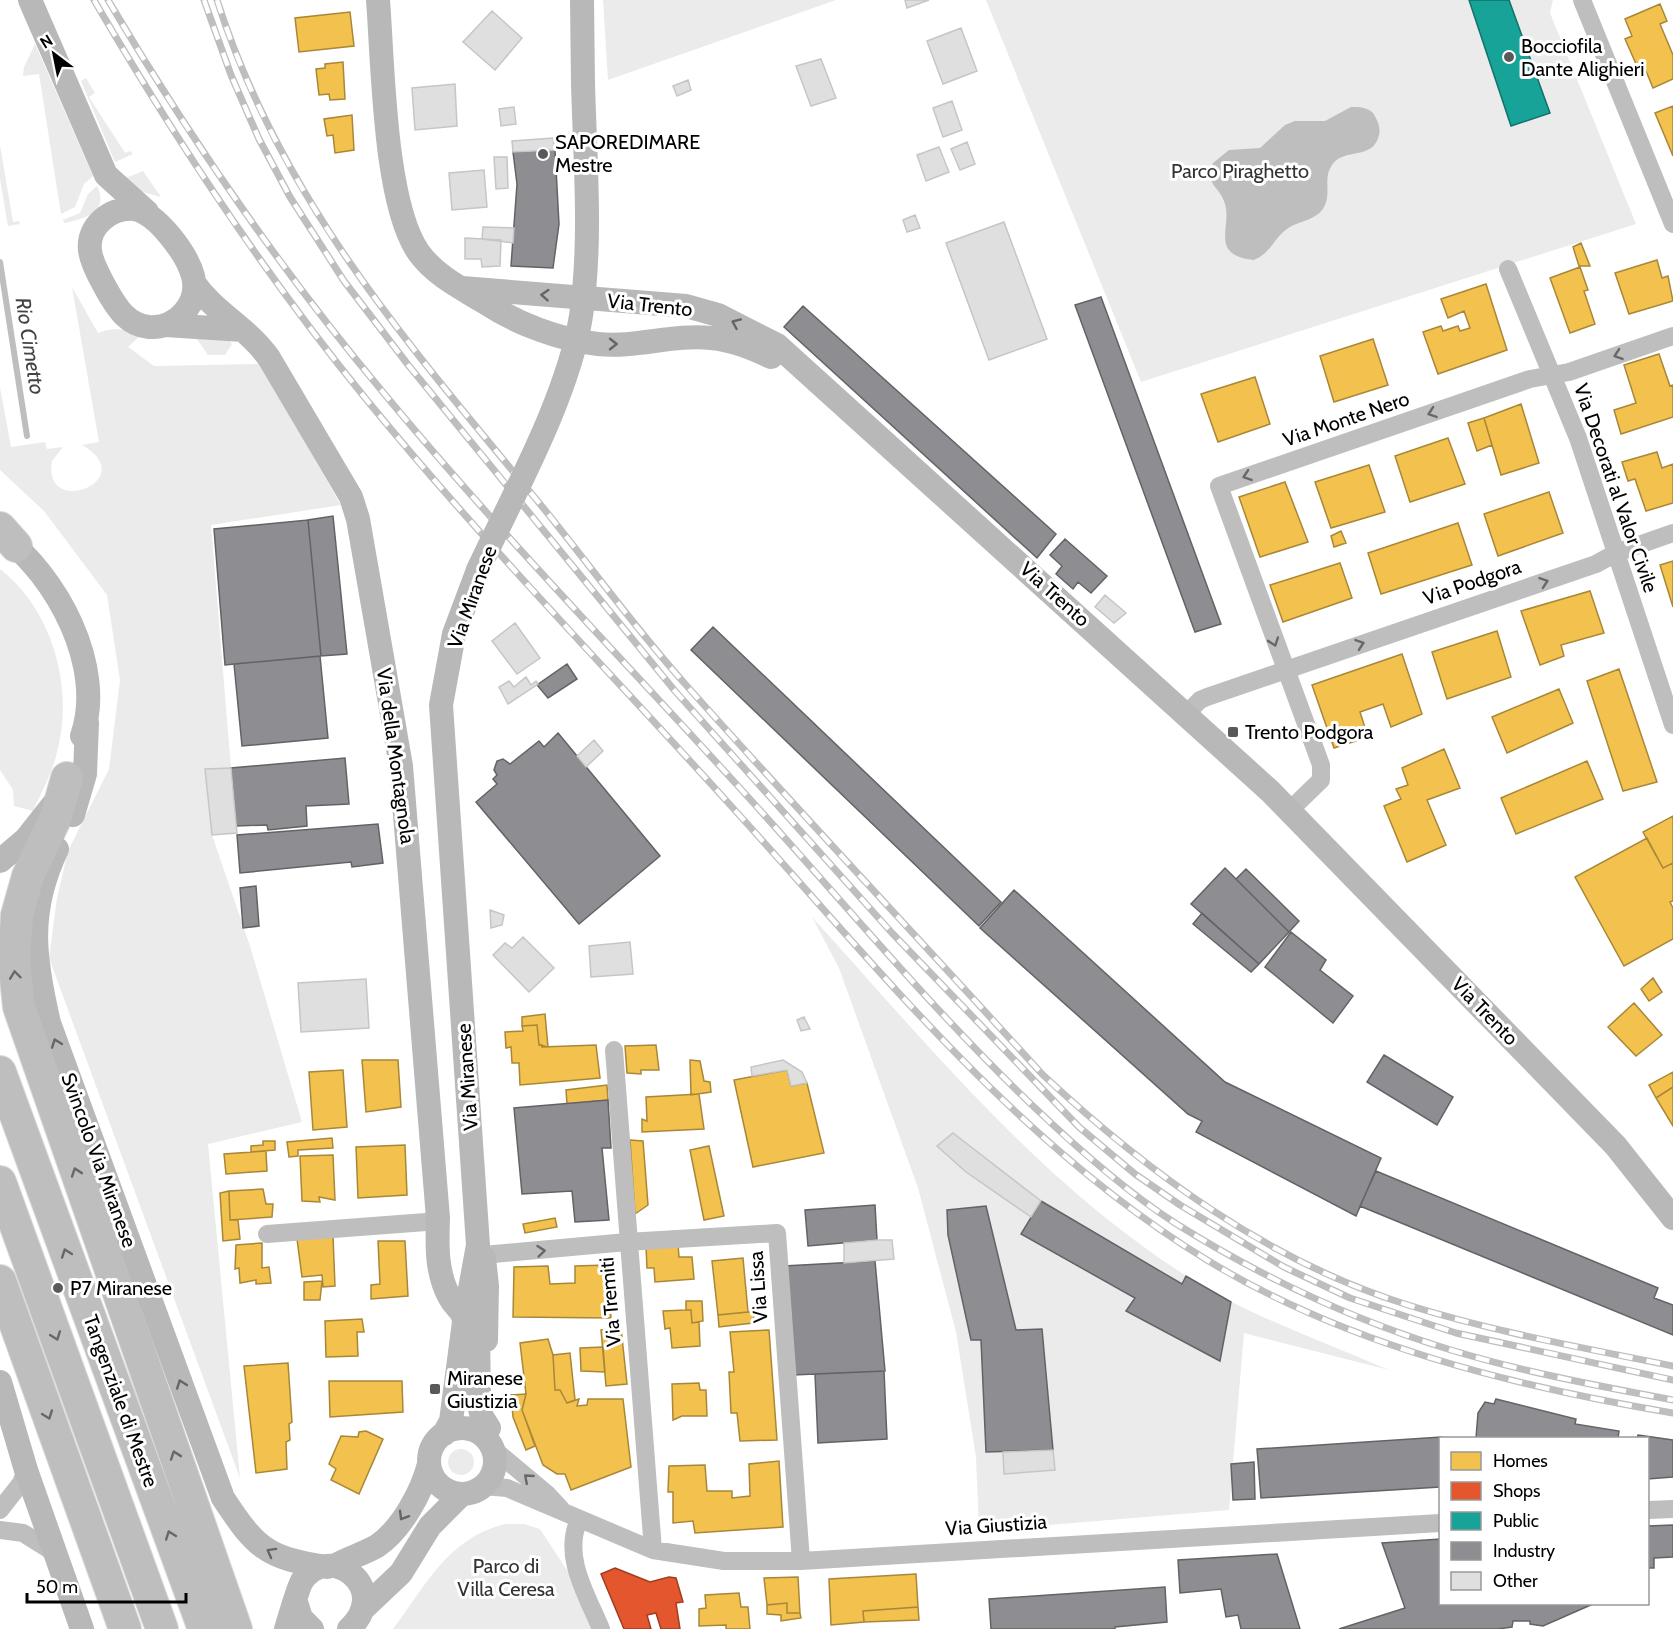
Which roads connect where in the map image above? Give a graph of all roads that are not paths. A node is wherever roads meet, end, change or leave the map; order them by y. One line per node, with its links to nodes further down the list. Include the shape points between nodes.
1 (30, 0): 5 (street)
2 (378, 0): 11 (street, Via Trento, via 391,156 401,212 423,257)
3 (582, 0): 34 (street, Via Miranese, bridge, via 586,247 581,317 559,392 478,570 454,634 441,705)
4 (1582, 0): 8 (street)
5 (106, 176): 6 (street); 7 (street)
6 (150, 215): 7 (street, via 126,208); 10 (street, via 178,249)
7 (105, 217): 12 (street, via 94,230 90,250 117,305 136,324)
8 (1673, 224)
9 (1508, 269): 15 (street, Via Decorati al Valor Civile)
10 (194, 283): 12 (street, via 186,309); 13 (street, Via della Montagnola, via 214,308)
11 (462, 288): 16 (street, Via Trento, one-way to 16, via 494,309 554,334 598,344 710,338 742,344); 16 (street, Via Trento, one-way to 11, via 777,345 748,328 686,306)
12 (166, 325): 13 (street)
13 (243, 330): 30 (street, Via della Montagnola, via 269,358 351,497 358,519 401,766)
14 (1673, 336): 15 (street, Via Monte Nero, one-way to 15)
15 (1553, 375): 19 (street, Via Decorati al Valor Civile); 20 (street, Via Monte Nero, one-way to 20, via 1530,379 1220,486)
16 (817, 381): 21 (street, Via Trento)
17 (1673, 533): 19 (street, Via Podgora)
18 (5, 536): 22 (street, Svincolo Via Miranese, via 52,588 72,627 87,688)
19 (1616, 552): 20 (street, Via Podgora, one-way to 19, via 1596,564); 23 (street, Via Decorati al Valor Civile)
20 (1284, 670): 21 (street, Via Podgora, via 1207,696); 25 (street, via 1321,765 1321,780)
21 (1187, 714): 25 (street, Via Trento)
22 (87, 723): 24 (street); 54 (street, Svincolo Via Miranese, one-way to 22, via 292,1562 269,1552 248,1535 223,1498 49,1023 34,950 37,913 45,873 73,815 85,774)
23 (1673, 725)
24 (67, 778): 26 (street, via 50,810 26,839); 61 (highway, one-way to 24, via 20,1007 14,960 17,915 28,876 56,817)
25 (1289, 811): 31 (street, Via Trento, via 1615,1145)
26 (0, 861)
27 (615, 1050): 33 (street, Via Tremiti)
28 (0, 1072): 60 (highway, Tangenziale di Mestre, one-way to 28)
29 (0, 1182): 59 (highway, Tangenziale di Mestre, one-way to 59)
30 (438, 1218): 32 (street); 34 (street); 37 (street, via 437,1257 448,1295 462,1312)
31 (1673, 1218)
32 (267, 1234)
33 (627, 1242): 34 (street, Via Lissa, one-way to 33); 51 (street, Via Tremiti); 53 (street, Via Lissa, via 777,1233)
34 (472, 1254): 36 (street, Via Miranese); 40 (street, Via Miranese, via 487,1286)
35 (0, 1281): 58 (highway, one-way to 58)
36 (472, 1283): 37 (street, Via Miranese); 40 (street, via 478,1301 480,1411)
37 (464, 1322): 39 (street, Via Miranese, via 451,1421)
38 (0, 1382): 42 (street)
39 (444, 1434): 40 (street, via 471,1430); 41 (street, via 433,1444)
40 (489, 1439): 43 (street, via 494,1468); 47 (street, Via Giustizia, one-way to 40)
41 (429, 1464): 43 (street, via 433,1478 442,1488); 54 (street, one-way to 54, via 425,1479 396,1528 376,1546)
42 (26, 1470): 45 (street); 52 (street)
43 (472, 1490): 47 (street, Via Giustizia, via 507,1488); 56 (street, via 430,1526 401,1573)
44 (1673, 1509): 46 (street)
45 (0, 1510)
46 (1649, 1510)
47 (562, 1511): 48 (street, Via Giustizia)
48 (579, 1521): 51 (street, Via Giustizia); 65 (street, via 571,1546)
49 (1439, 1523): 53 (street, Via Giustizia)
50 (0, 1530): 52 (street, via 23,1533)
51 (653, 1550): 53 (street, Via Giustizia, via 724,1561)
52 (55, 1553): 57 (street)
53 (801, 1561)
54 (331, 1566): 55 (street, via 308,1574); 56 (street, via 345,1569 357,1579 364,1592)
55 (296, 1602): 62 (street); 63 (street, via 301,1618)
56 (364, 1608): 64 (street)
57 (82, 1629)
58 (125, 1629)
59 (162, 1629)
60 (204, 1629)
61 (236, 1629)
62 (285, 1629)
63 (312, 1629)
64 (348, 1629)
65 (601, 1629)

